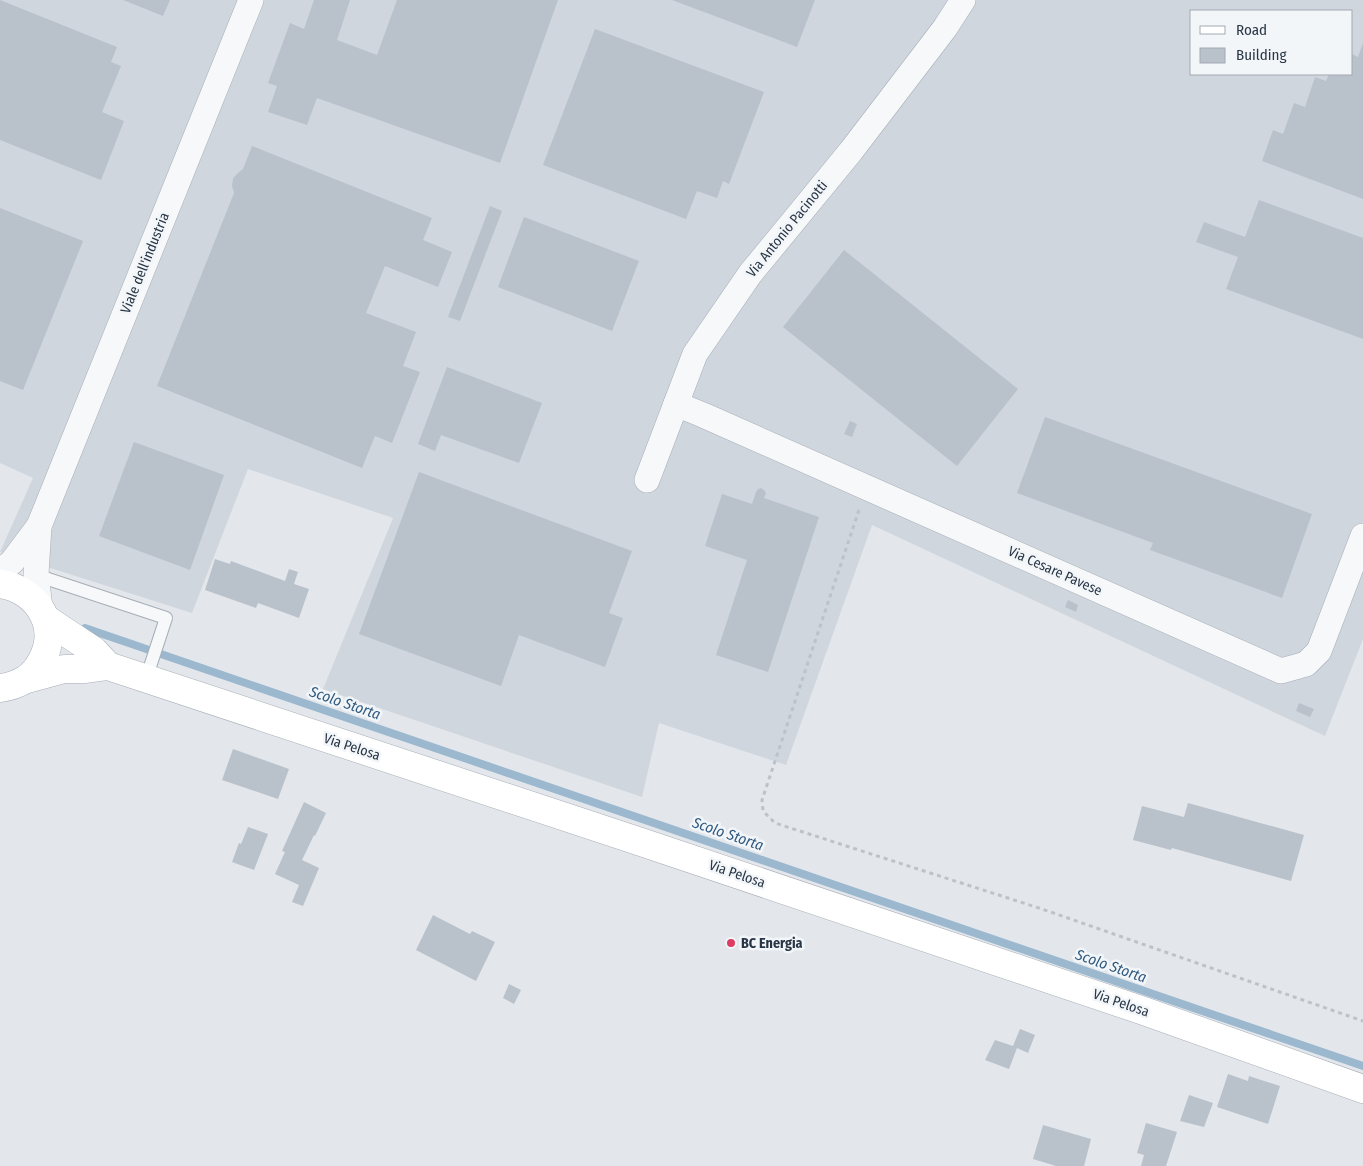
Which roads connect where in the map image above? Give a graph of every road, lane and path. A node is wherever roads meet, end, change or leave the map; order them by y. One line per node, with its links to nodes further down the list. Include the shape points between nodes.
1 (250, 0): 6 (street, Viale dell'industria)
2 (963, 0): 3 (street, Via Antonio Pacinotti, via 851,151 750,274 695,354)
3 (676, 404): 4 (street, Via Antonio Pacinotti); 5 (street, Via Cesare Pavese)
4 (647, 480)
5 (867, 488): 7 (street, Via Cesare Pavese, via 1281,671 1306,664 1320,651); 16 (path, via 762,800 763,811 775,823 1042,909)
6 (39, 526): 8 (street, Viale dell'industria, via 12,562); 9 (street, Viale dell'industria)
7 (1363, 536)
8 (0, 571)
9 (36, 574): 11 (street, Viale dell'industria); 13 (lane, via 166,618)
10 (0, 584): 11 (main road, Via Pelosa, via 22,590)
11 (43, 614): 12 (main road, Via Pelosa); 14 (main road, via 48,644 38,668)
12 (108, 666): 13 (main road, Via Pelosa); 14 (main road, Via Pelosa, via 64,668)
13 (148, 670): 17 (main road, Via Pelosa)
14 (27, 679): 15 (main road, Via Pelosa)
15 (0, 688)
16 (1363, 1021)
17 (1363, 1089)

